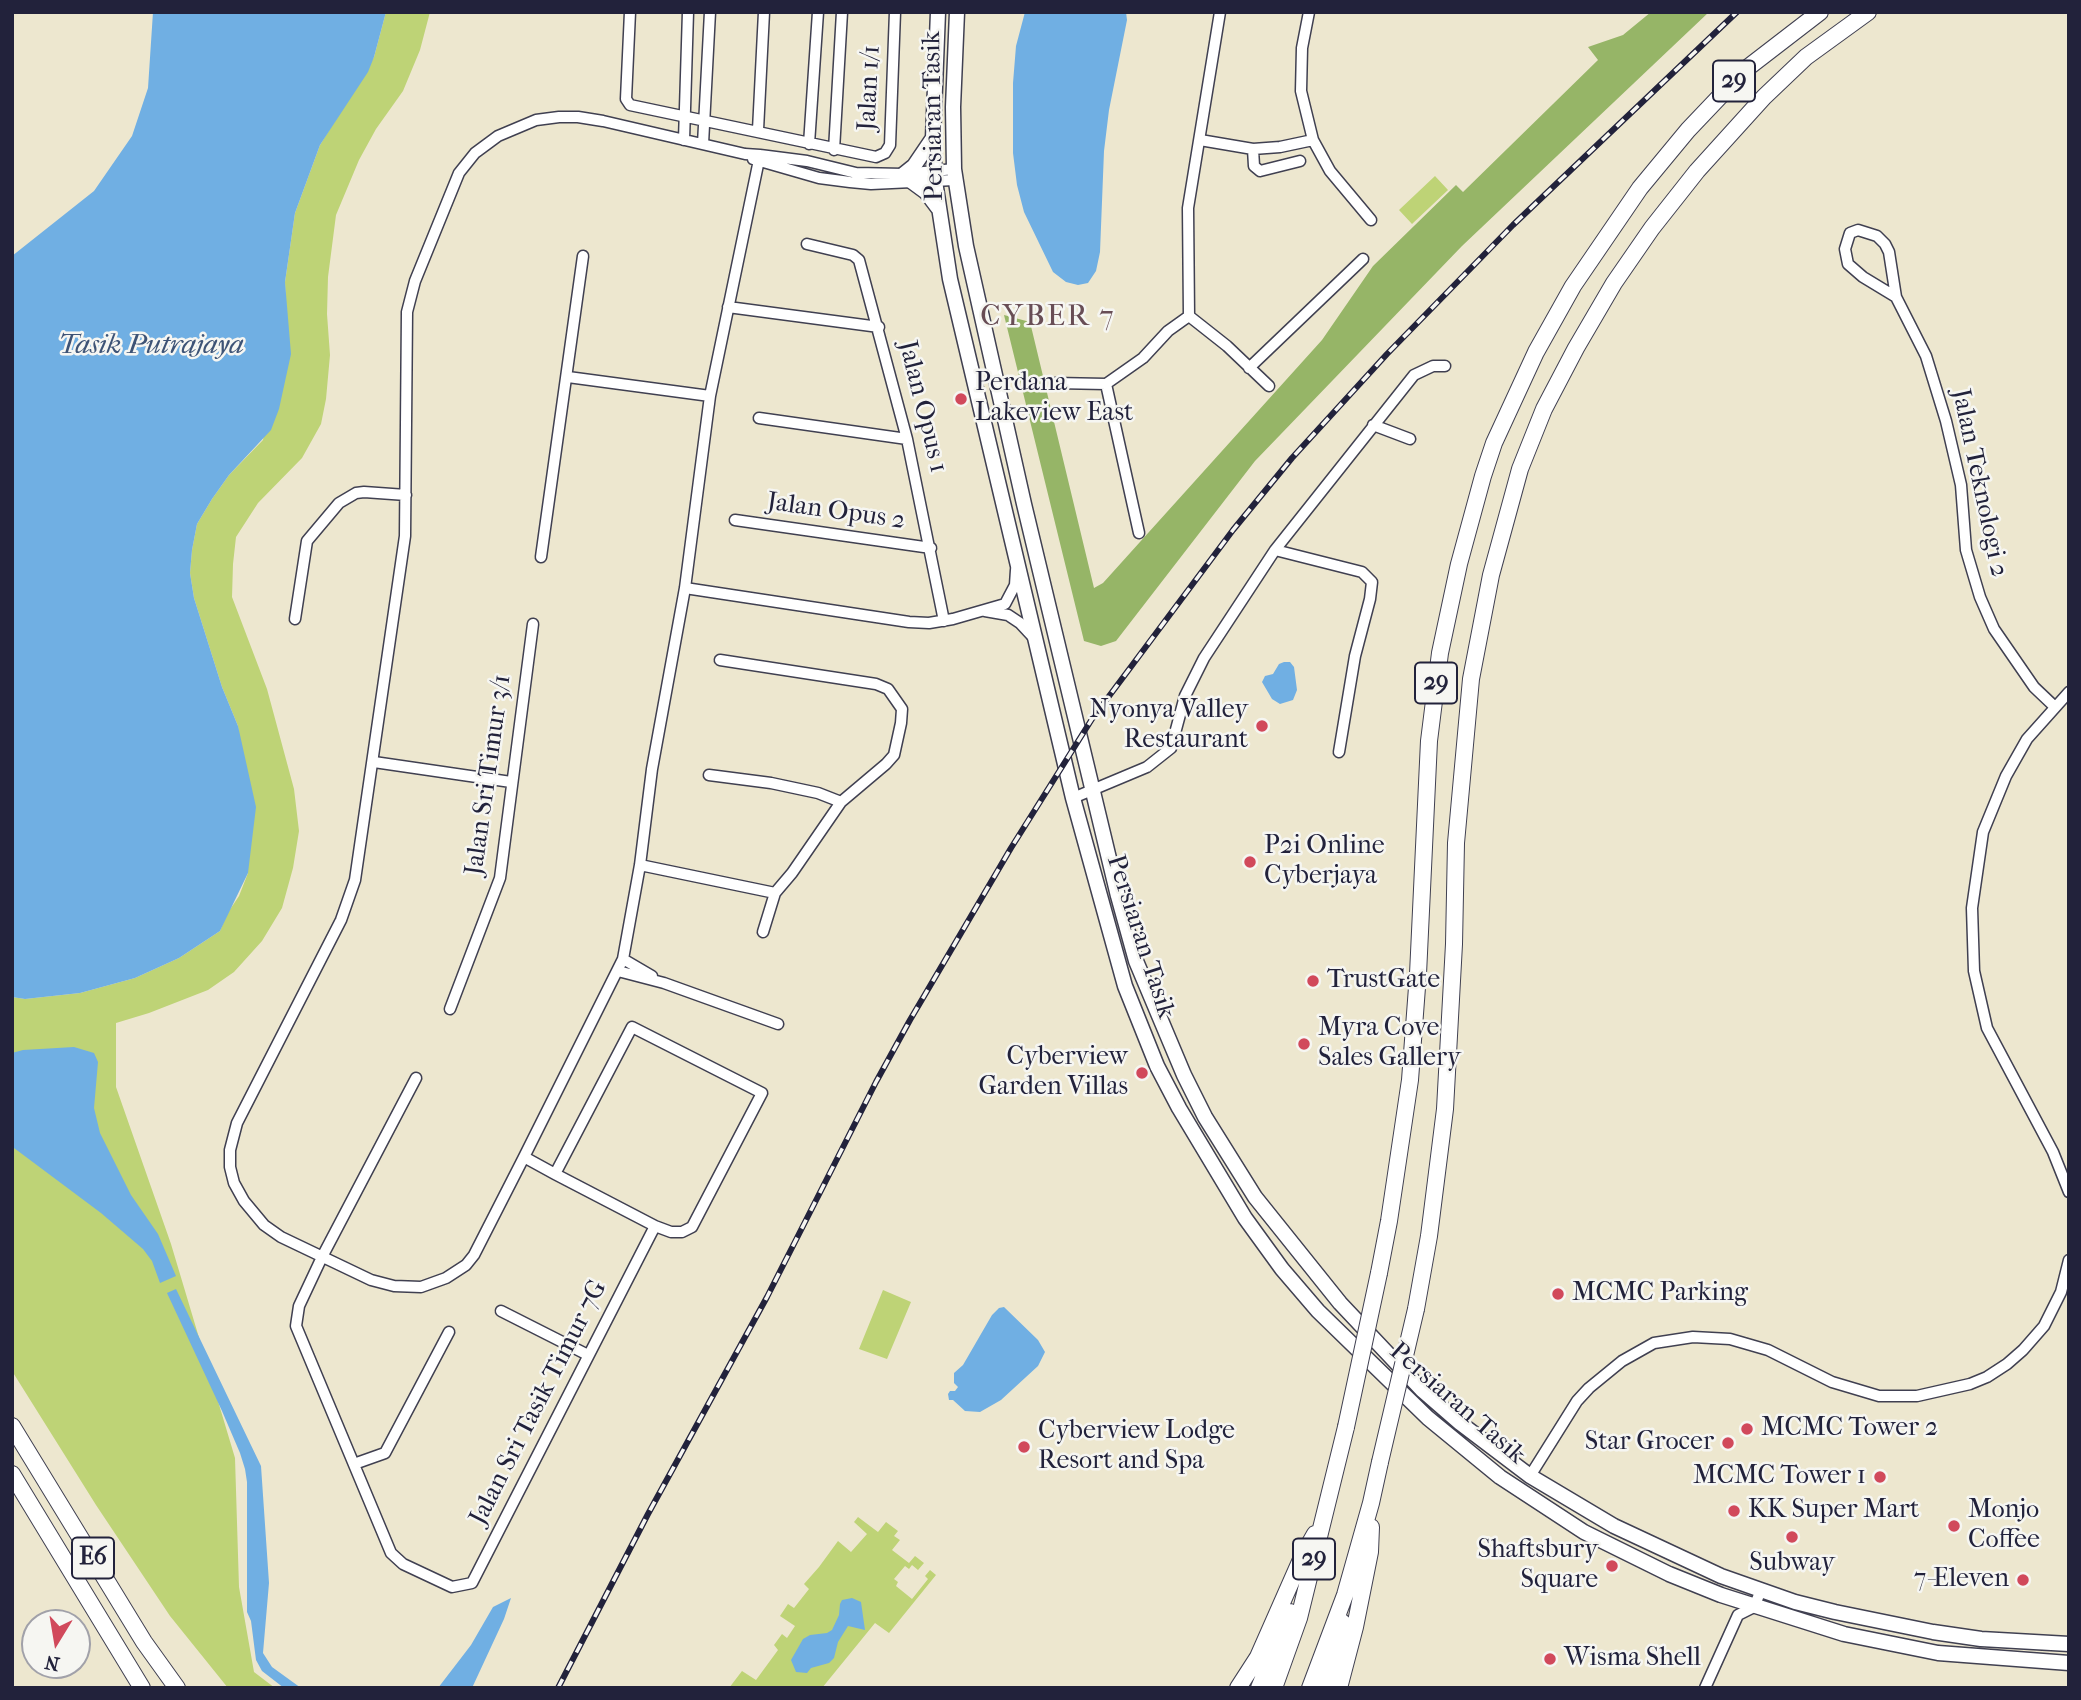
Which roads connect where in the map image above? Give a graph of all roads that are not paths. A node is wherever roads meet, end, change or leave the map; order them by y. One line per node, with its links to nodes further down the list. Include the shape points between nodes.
1 (630, 12): 14 (street, via 628,102 641,109)
2 (688, 12): 14 (street)
3 (710, 12): 15 (street)
4 (764, 12): 16 (street)
5 (818, 12): 22 (street)
6 (842, 12): 24 (street)
7 (895, 12): 24 (street, Jalan 1/1, via 890,145 876,157)
8 (938, 12): 17 (main road, Persiaran Tasik)
9 (957, 12): 27 (main road, Persiaran Tasik)
10 (1220, 12): 19 (street)
11 (1309, 12): 20 (street, via 1301,92)
12 (1820, 12): 96 (highway, 29, bridge, via 1746,69 1640,188 1573,286 1536,352 1483,476 1440,653 1429,741 1410,1080 1389,1221)
13 (1868, 12): 95 (highway, 29, bridge, via 1806,57 1764,97 1652,228 1576,348 1520,469 1490,575 1471,680 1456,844 1445,1110 1429,1236)
14 (685, 116): 15 (street); 18 (street)
15 (705, 120): 16 (street); 21 (street)
16 (758, 131): 22 (street)
17 (933, 138): 28 (main road, Persiaran Tasik); 29 (main road)
18 (684, 140): 21 (street); 50 (street, via 578,117 536,120 512,128 475,153 459,173 410,297)
19 (1200, 140): 23 (street); 37 (street, via 1188,208)
20 (1313, 140): 23 (street); 31 (street, via 1330,171)
21 (703, 144): 25 (street)
22 (809, 144): 24 (street)
23 (1253, 149): 26 (street, via 1254,166 1260,171)
24 (834, 150)
25 (759, 158): 29 (street, via 819,178); 36 (street)
26 (1300, 161)
27 (954, 174): 28 (street); 70 (main road, Persiaran Tasik, via 966,246)
28 (935, 176): 29 (street); 30 (main road, Persiaran Tasik)
29 (908, 177): 30 (main road)
30 (938, 209): 56 (main road, Persiaran Tasik, via 950,279)
31 (1371, 220)
32 (807, 244): 38 (street, Jalan Opus 1, via 859,260)
33 (583, 256): 41 (street)
34 (1363, 259): 40 (street)
35 (1896, 297): 35 (street, Jalan Teknologi 2, via 1848,264 1845,249 1850,233 1867,231 1885,244); 65 (street, Jalan Teknologi 2, via 1926,356 1946,421 1961,485 1966,550 1980,597 1994,629)
36 (728, 307): 38 (street); 45 (street)
37 (1189, 316): 40 (street); 43 (street)
38 (879, 327): 48 (street, Jalan Opus 1)
39 (1446, 366): 47 (street, via 1433,366 1414,375)
40 (1249, 368): 44 (street)
41 (568, 377): 45 (street); 55 (street)
42 (1055, 383): 43 (street)
43 (1106, 384): 52 (street)
44 (1269, 386)
45 (710, 396): 57 (street)
46 (759, 418): 48 (street)
47 (1373, 425): 49 (street); 54 (street)
48 (907, 439): 53 (street, Jalan Opus 1)
49 (1410, 439)
50 (406, 495): 59 (street, via 356,494 318,526 307,541); 67 (street, via 404,548)
51 (735, 520): 53 (street, Jalan Opus 2)
52 (1139, 533)
53 (931, 548): 60 (street, Jalan Opus 1)
54 (1275, 550): 66 (street, via 1362,572 1372,582); 70 (street, via 1204,658 1185,696 1171,748 1147,767)
55 (541, 557)
56 (1017, 561): 58 (street, via 1015,585 1005,604); 62 (main road, Persiaran Tasik)
57 (685, 588): 60 (street, via 909,622); 73 (street, via 652,769)
58 (981, 611): 60 (street); 62 (street, via 1008,615)
59 (295, 619)
60 (944, 621)
61 (533, 624): 69 (street, Jalan Sri Timur 3/1)
62 (1038, 643): 71 (main road, Persiaran Tasik)
63 (720, 660): 72 (street, via 876,684 888,690 902,709 894,755)
64 (2069, 692): 65 (street)
65 (2054, 706): 84 (street, via 2027,739 2006,776 1983,832 1972,908 1974,971 1987,1028 2053,1152)
66 (1339, 752)
67 (374, 762): 69 (street); 86 (street, via 352,895 237,1123 230,1150 234,1183 253,1213 281,1237)
68 (709, 775): 72 (street, via 771,783)
69 (511, 782): 79 (street, Jalan Sri Timur 3/1, via 496,892)
70 (1093, 791): 71 (street); 94 (main road, Persiaran Tasik, via 1136,961 1184,1075 1227,1154 1260,1205 1310,1266 1422,1390)
71 (1073, 798): 101 (main road, Persiaran Tasik, via 1125,986 1157,1066 1240,1209 1282,1269 1318,1311 1428,1418 1500,1477 1584,1532)
72 (841, 802): 74 (street)
73 (640, 865): 74 (street); 76 (street)
74 (775, 893): 75 (street)
75 (763, 932)
76 (623, 959): 77 (street); 78 (street)
77 (618, 971): 78 (street); 82 (street)
78 (664, 983): 80 (street)
79 (450, 1009)
80 (778, 1024)
81 (416, 1078): 86 (street)
82 (524, 1157): 83 (street); 86 (street, via 474,1255 446,1278 421,1287 394,1286)
83 (555, 1174): 85 (street); 85 (street, via 635,1027 762,1093 692,1227 682,1233)
84 (2069, 1192)
85 (656, 1226): 90 (street, Jalan Sri Tasik Timur 7G)
86 (322, 1257): 92 (street, via 299,1306 296,1326)
87 (2069, 1260): 94 (street, via 2061,1292 2024,1350 1970,1384 1917,1396 1879,1396 1832,1382 1768,1350 1730,1339 1693,1337 1654,1343 1622,1361 1583,1394)
88 (501, 1311): 90 (street)
89 (449, 1332): 92 (street, via 385,1452)
90 (588, 1355): 92 (street, Jalan Sri Tasik Timur 7G, via 472,1583 452,1587 403,1564 391,1553)
91 (12, 1426): 107 (highway, E6)
92 (354, 1464)
93 (12, 1474): 106 (highway, E6)
94 (1530, 1476): 98 (main road, Persiaran Tasik, via 1614,1526)
95 (1371, 1503): 100 (highway, 29); 113 (highway, via 1370,1552)
96 (1326, 1514): 97 (highway, 29); 108 (highway, via 1258,1657)
97 (1310, 1577): 109 (highway, via 1288,1614); 110 (highway, 29)
98 (1740, 1583): 99 (main road, Persiaran Tasik); 101 (street)
99 (1761, 1590): 102 (street); 104 (main road, Persiaran Tasik, via 1835,1612 1933,1632)
100 (1345, 1595): 111 (highway, 29); 112 (highway, via 1342,1630)
101 (1733, 1600): 102 (main road, Persiaran Tasik); 103 (street)
102 (1754, 1607): 103 (street); 105 (main road, Persiaran Tasik, via 1844,1634 1938,1653)
103 (1738, 1615): 114 (street)
104 (2069, 1644)
105 (2069, 1663)
106 (142, 1688)
107 (177, 1688)
108 (1238, 1688)
109 (1259, 1688)
110 (1274, 1688)
111 (1310, 1688)
112 (1324, 1688)
113 (1339, 1688)
114 (1705, 1688)

